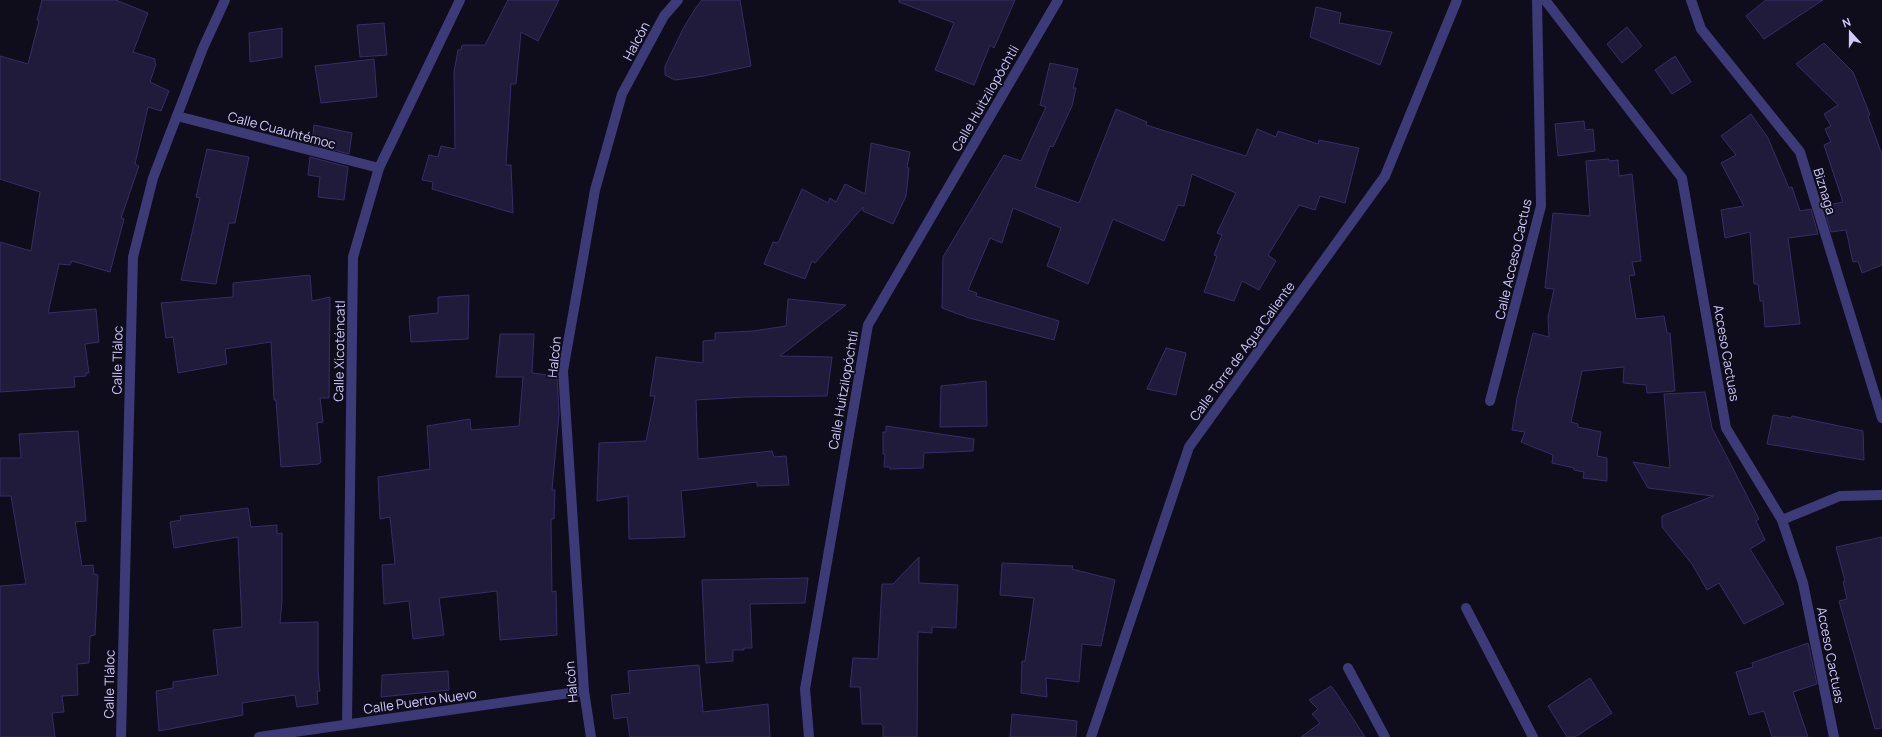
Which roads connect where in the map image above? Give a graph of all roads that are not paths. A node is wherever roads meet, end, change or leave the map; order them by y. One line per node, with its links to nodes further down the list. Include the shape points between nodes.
1 (225, 0): 9 (street, Calle Tláloc)
2 (460, 0): 10 (street, Calle Xicoténcatl)
3 (678, 0): 17 (street, Halcón, via 664,16 622,94 595,190 563,370)
4 (1058, 0): 22 (street, Calle Huitzilopóchtli, via 868,325 804,689)
5 (1457, 0): 23 (street, Calle Torre de Agua Caliente, via 1385,176 1189,447)
6 (1537, 0): 11 (street, Calle Acceso Cactus, via 1541,206)
7 (1546, 0): 14 (street, Acceso Cactuas, via 1682,178 1726,428)
8 (1691, 0): 12 (street, Biznaga, via 1701,29 1800,152)
9 (177, 116): 10 (street, Calle Cuauhtémoc); 19 (street, Calle Tláloc, via 153,178 133,257)
10 (379, 168): 18 (street, Calle Xicoténcatl, via 353,257)
11 (1490, 401)
12 (1882, 418)
13 (1882, 495): 14 (street, via 1840,496)
14 (1782, 520): 26 (street, Acceso Cactuas, via 1803,583)
15 (1466, 608): 25 (street)
16 (1348, 668): 24 (street)
17 (584, 691): 18 (street, Calle Puerto Nuevo); 21 (street, Halcón)
18 (347, 724): 20 (street, Calle Puerto Nuevo)
19 (121, 737)
20 (259, 737)
21 (591, 737)
22 (810, 737)
23 (1091, 737)
24 (1385, 737)
25 (1533, 737)
26 (1834, 737)

